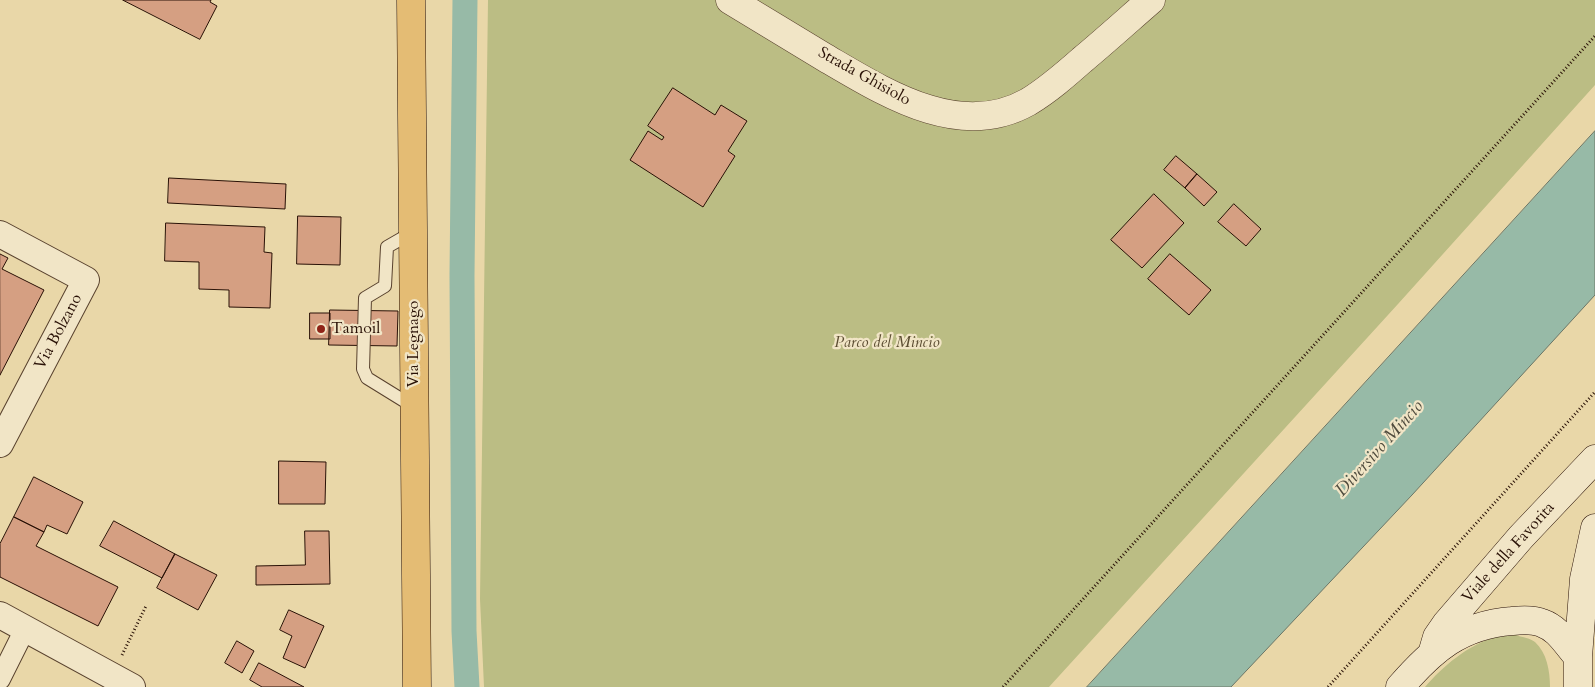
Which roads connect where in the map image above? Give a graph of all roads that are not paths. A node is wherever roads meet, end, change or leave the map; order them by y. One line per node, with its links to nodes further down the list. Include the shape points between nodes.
1 (411, 0): 4 (main road, Via Legnago)
2 (730, 0): 3 (main road, Strada Ghisiolo, via 852,73 913,105 972,117 1000,113 1027,102 1050,87)
3 (1151, 0)
4 (413, 232): 6 (main road, Via Legnago); 6 (lane, via 387,247 385,286 364,298 363,369 367,378)
5 (0, 234): 7 (street, Via Bolzano, via 86,280)
6 (414, 408): 16 (main road, Via Legnago)
7 (0, 444)
8 (1595, 460): 12 (main road, Viale della Favorita, via 1520,538 1446,624 1437,637)
9 (1595, 528): 13 (main road, via 1584,579)
10 (0, 615): 11 (street)
11 (26, 629): 14 (street); 15 (street)
12 (1432, 654): 13 (main road, via 1462,633 1485,625 1525,620 1542,622 1554,629); 17 (main road)
13 (1578, 657): 18 (main road)
14 (1, 674)
15 (122, 682)
16 (417, 687)
17 (1400, 687)
18 (1578, 687)

